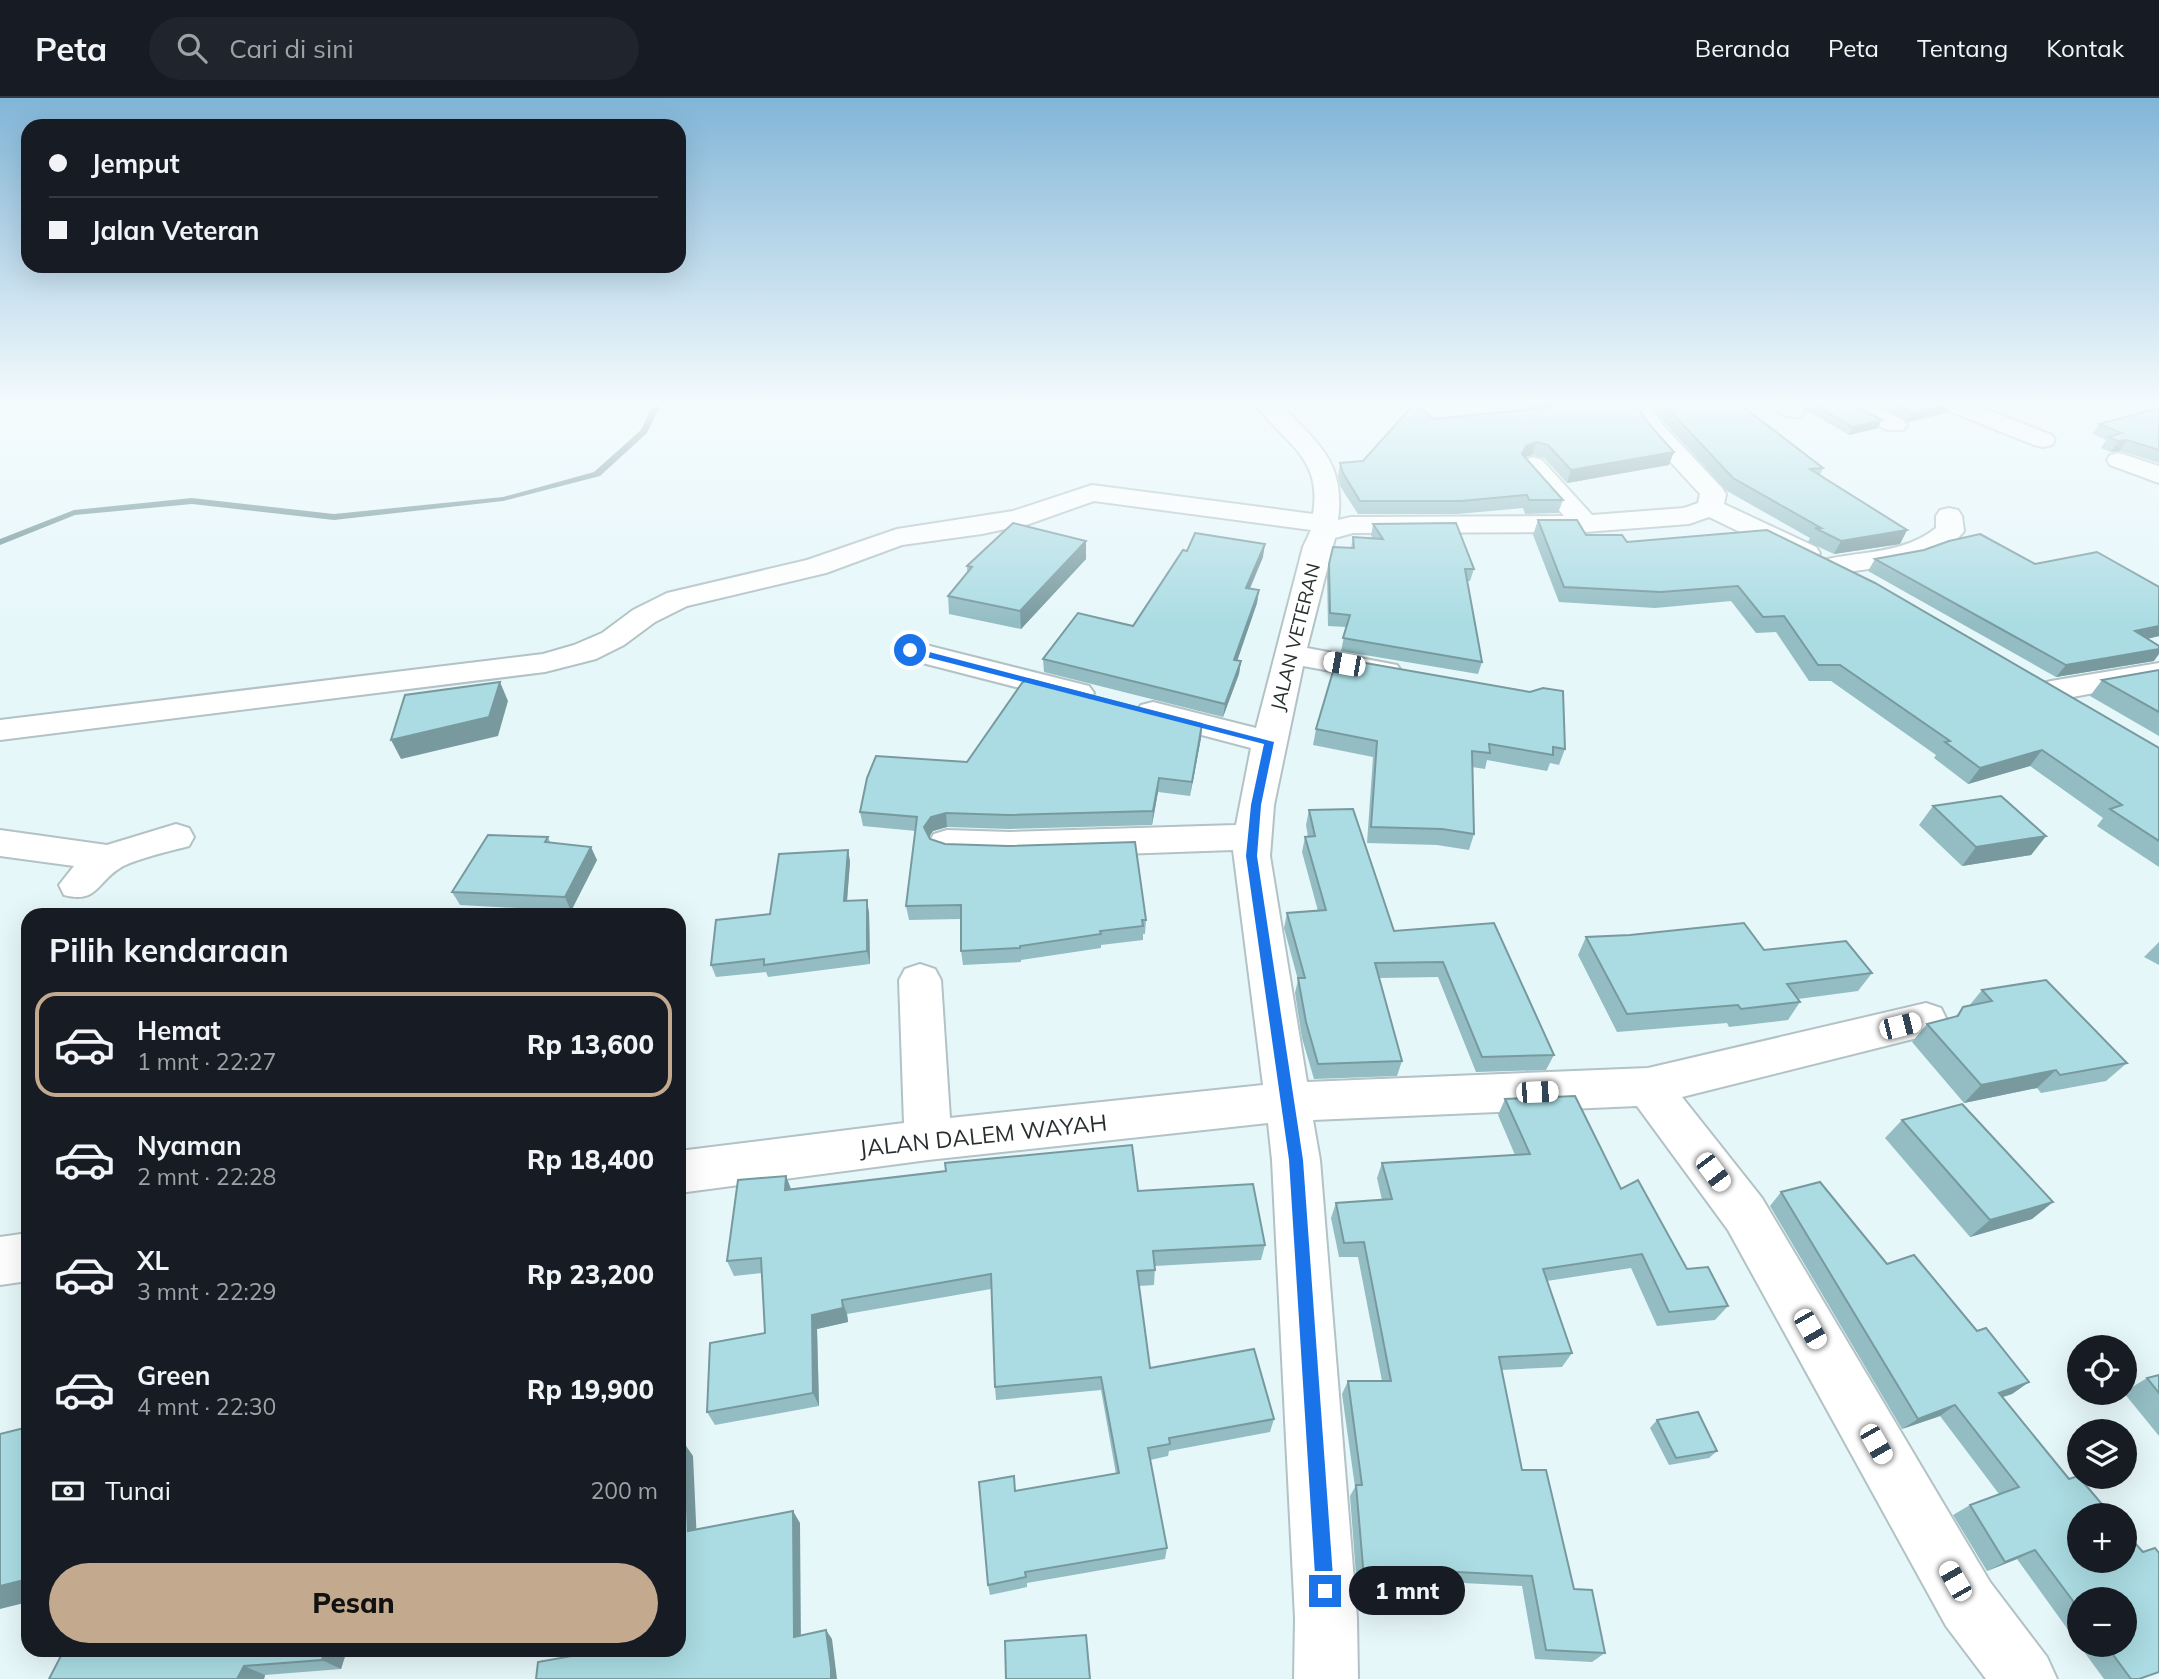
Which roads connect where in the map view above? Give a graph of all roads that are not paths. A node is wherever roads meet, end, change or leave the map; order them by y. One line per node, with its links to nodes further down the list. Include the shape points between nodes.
1 (1323, 477): 7 (street, JALAN VETERAN, via 1328,495)
2 (1544, 477): 6 (street)
3 (1702, 477): 4 (street, via 1713,494)
4 (1710, 507): 6 (street, via 1689,516); 8 (street)
5 (1949, 516): 8 (street, via 1950,531 1940,540 1883,558)
6 (1585, 524): 7 (street, via 1373,523)
7 (1324, 528): 11 (street, JALAN VETERAN); 15 (street, via 1092,493 1020,518 897,537 816,566 677,599 613,639 545,663)
8 (1833, 566): 9 (street)
9 (1878, 590)
10 (910, 650): 16 (street)
11 (1292, 655): 13 (street); 16 (street, JALAN VETERAN)
12 (2159, 672): 14 (street, via 2040,684)
13 (1415, 677)
14 (2087, 712)
15 (0, 730)
16 (1269, 742): 18 (street, JALAN VETERAN)
17 (176, 837): 21 (street)
18 (1252, 837): 20 (street); 26 (street, JALAN VETERAN)
19 (0, 843): 21 (street)
20 (947, 843)
21 (107, 858): 22 (street)
22 (78, 884)
23 (919, 980): 27 (street)
24 (1926, 1020): 25 (street, JALAN DALEM WAYAH)
25 (1648, 1087): 26 (street, JALAN DALEM WAYAH); 32 (street, via 1745,1214 1968,1604)
26 (1287, 1102): 27 (street, JALAN DALEM WAYAH); 31 (street, JALAN VETERAN, via 1296,1160 1312,1372)
27 (928, 1140): 28 (street, JALAN DALEM WAYAH)
28 (686, 1171)
29 (21, 1258): 30 (street)
30 (0, 1261)
31 (1326, 1679)
32 (2025, 1679)

